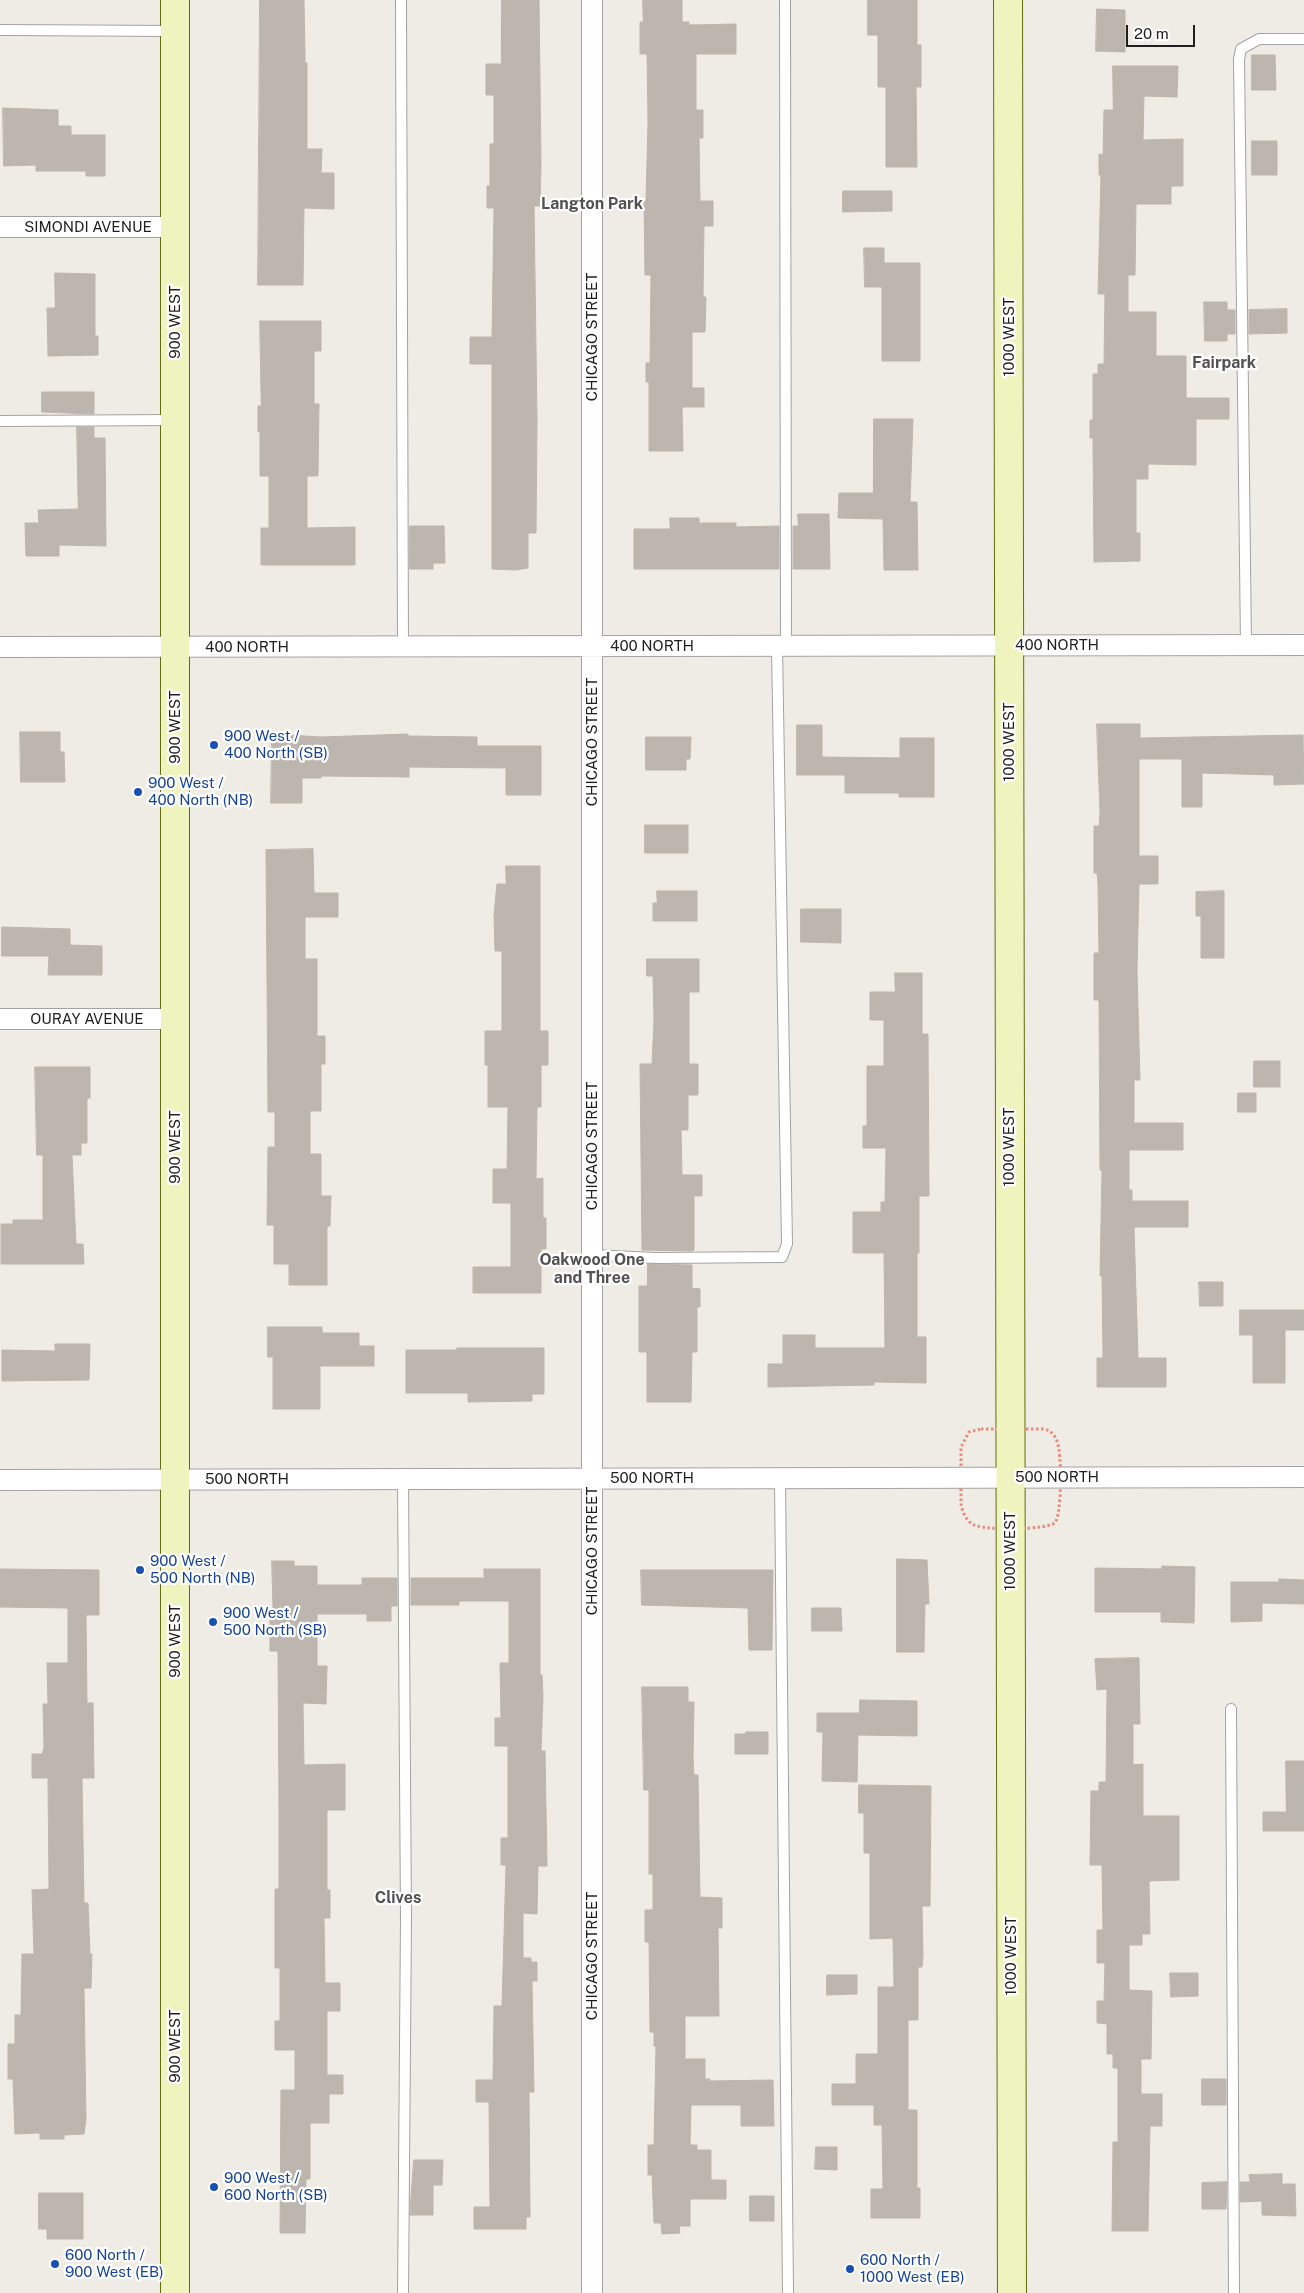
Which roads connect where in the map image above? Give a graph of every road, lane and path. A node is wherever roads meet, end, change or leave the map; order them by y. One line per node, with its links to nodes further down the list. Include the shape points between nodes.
1 (175, 0): 7 (main road, 900 WEST)
2 (401, 0): 16 (lane)
3 (592, 0): 17 (street, CHICAGO STREET)
4 (785, 0): 18 (lane)
5 (1008, 0): 13 (main road, 1000 WEST)
6 (0, 30): 7 (lane)
7 (175, 30): 10 (main road, 900 WEST)
8 (1304, 40): 14 (lane, via 1259,39 1241,49 1239,58)
9 (0, 227): 10 (street, SIMONDI AVENUE)
10 (175, 227): 11 (main road, 900 WEST)
11 (175, 420): 12 (lane); 20 (main road, 900 WEST)
12 (0, 421)
13 (1008, 645): 14 (street, 400 NORTH); 18 (street, 400 NORTH); 25 (main road, 1000 WEST)
14 (1246, 645): 15 (street, 400 NORTH)
15 (1304, 645)
16 (404, 646): 17 (street, 400 NORTH); 20 (street, 400 NORTH)
17 (592, 646): 18 (street, 400 NORTH); 23 (street, CHICAGO STREET)
18 (781, 646): 23 (lane, via 787,1244 782,1257)
19 (0, 647): 20 (street, 400 NORTH)
20 (175, 647): 22 (main road, 900 WEST)
21 (0, 1019): 22 (street, OURAY AVENUE)
22 (175, 1020): 28 (main road, 900 WEST)
23 (592, 1256): 26 (street, CHICAGO STREET)
24 (1304, 1476): 25 (street, 500 NORTH)
25 (1009, 1477): 27 (street, 500 NORTH); 36 (main road, 1000 WEST)
26 (592, 1478): 27 (street, 500 NORTH); 29 (street, 500 NORTH); 34 (street, CHICAGO STREET)
27 (780, 1478): 35 (lane)
28 (175, 1479): 29 (street, 500 NORTH); 30 (street, 500 NORTH); 32 (main road, 900 WEST)
29 (403, 1479): 33 (lane)
30 (0, 1480)
31 (1231, 1710): 37 (lane)
32 (175, 2293)
33 (404, 2293)
34 (592, 2293)
35 (788, 2293)
36 (1012, 2293)
37 (1234, 2293)

